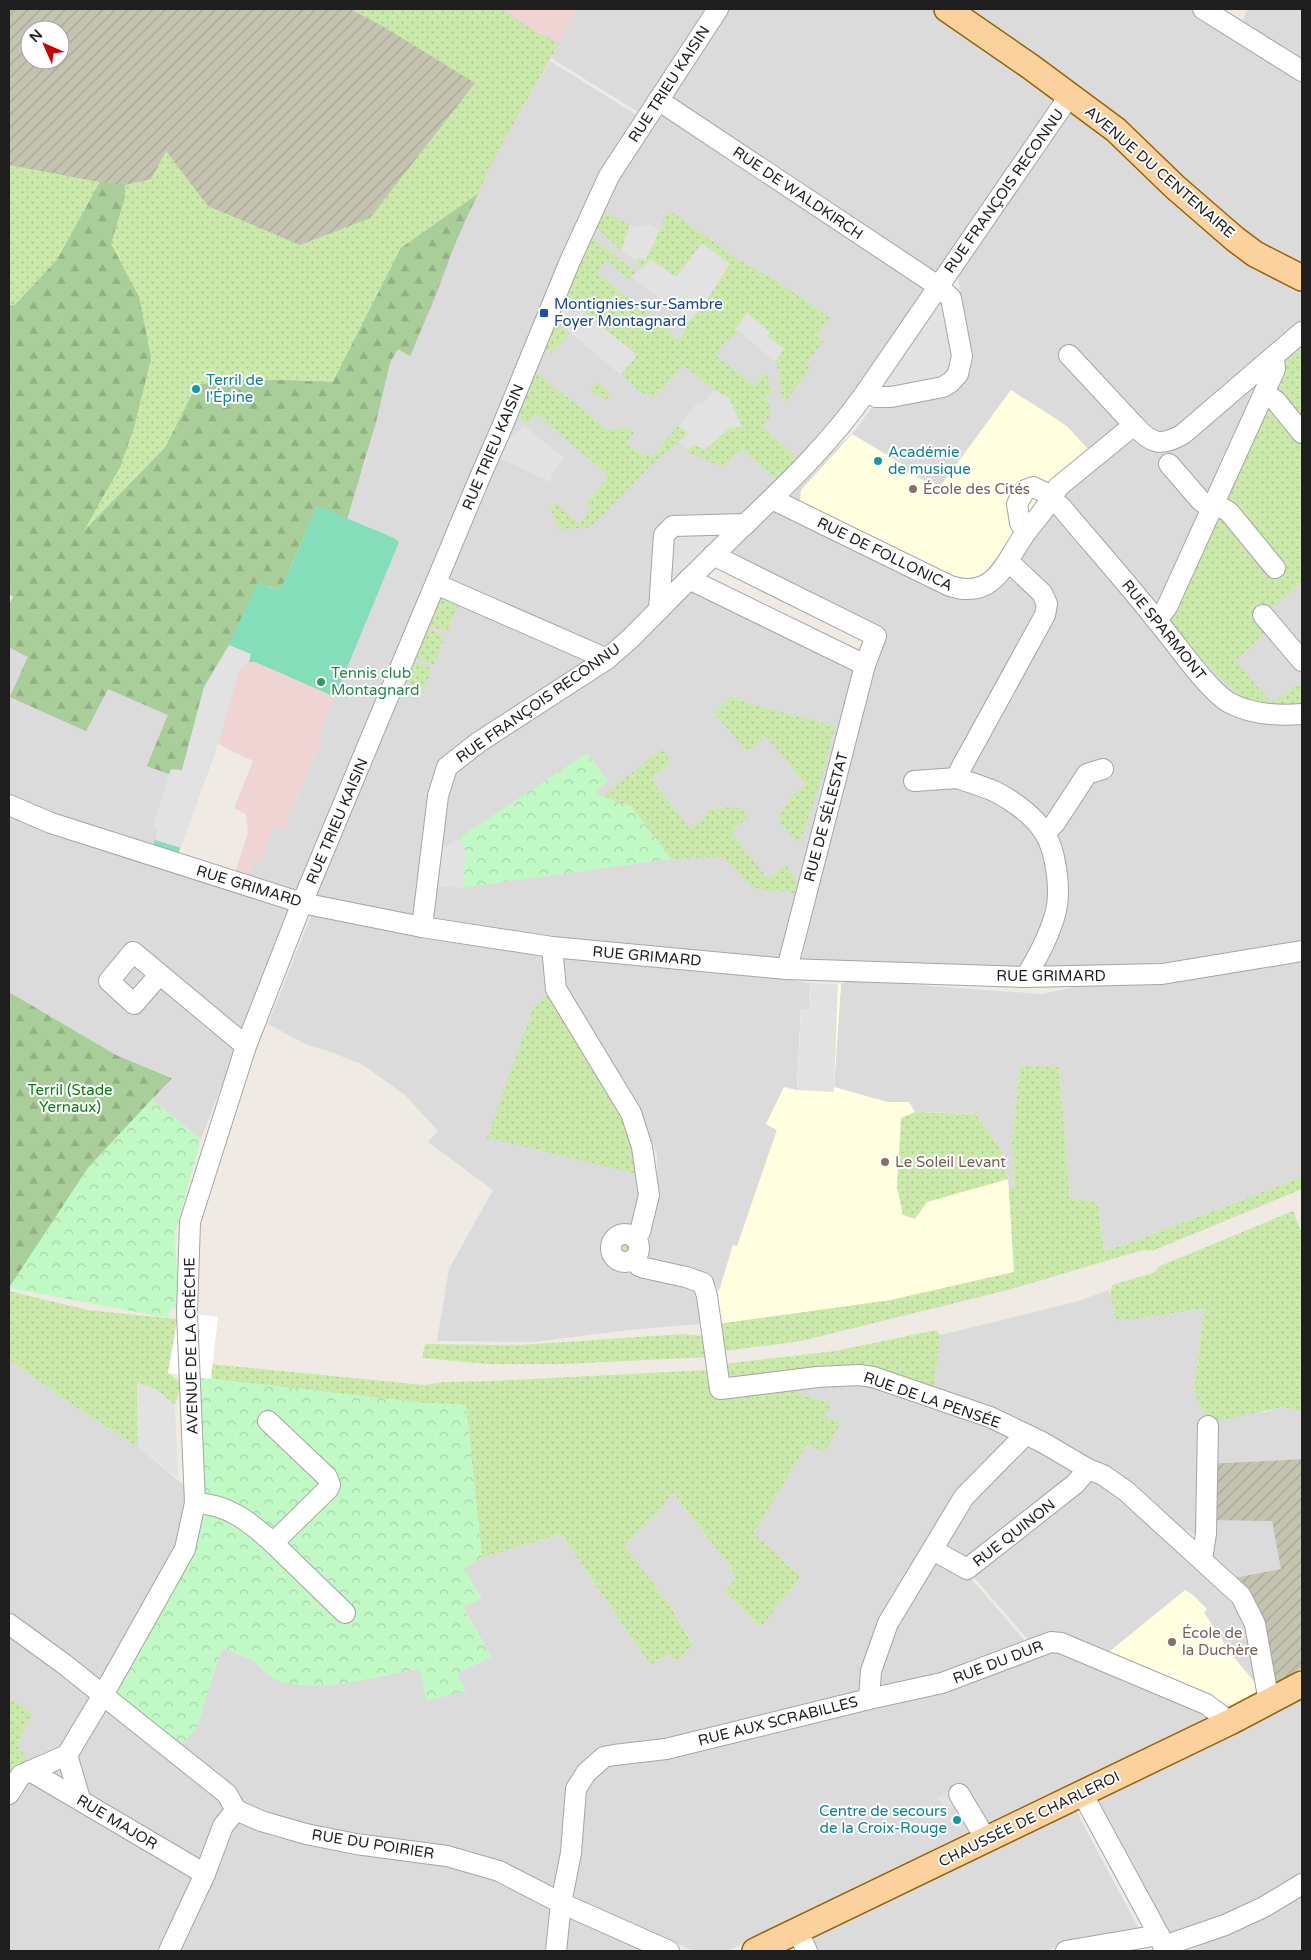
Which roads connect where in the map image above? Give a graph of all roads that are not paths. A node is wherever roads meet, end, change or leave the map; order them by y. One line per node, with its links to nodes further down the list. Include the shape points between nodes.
1 (718, 9): 6 (street, RUE TRIEU KAISIN)
2 (947, 9): 5 (main road, AVENUE DU CENTENAIRE)
3 (1203, 9): 4 (street)
4 (1302, 71)
5 (1070, 95): 7 (main road, AVENUE DU CENTENAIRE, via 1116,130 1235,239 1255,254); 8 (street, RUE FRANÇOIS RECONNU)
6 (658, 100): 8 (street, RUE DE WALDKIRCH); 25 (street, RUE TRIEU KAISIN, via 608,176)
7 (1302, 278)
8 (938, 286): 12 (street, RUE FRANÇOIS RECONNU); 12 (street, RUE FRANÇOIS RECONNU, via 951,298 962,356 958,374 951,382 934,388 891,397 876,397)
9 (1302, 332): 11 (street)
10 (1069, 354): 14 (street)
11 (1274, 356): 13 (street, via 1275,369); 14 (street, via 1174,439 1151,441)
12 (866, 392): 17 (street, RUE FRANÇOIS RECONNU, via 843,424)
13 (1264, 393): 15 (street, via 1276,401); 19 (street)
14 (1134, 425): 18 (street, via 1058,487)
15 (1302, 432)
16 (1169, 464): 19 (street, via 1201,501)
17 (772, 499): 20 (street, RUE FRANÇOIS RECONNU); 22 (street, RUE DE FOLLONICA, via 960,589 975,589 991,581)
18 (1052, 499): 22 (street, via 1026,532); 28 (street, RUE SPARMONT)
19 (1213, 506): 23 (street, via 1229,512); 28 (street, via 1167,607)
20 (746, 524): 21 (street, RUE FRANÇOIS RECONNU); 26 (street, via 673,526 664,535)
21 (713, 555): 24 (street, RUE FRANÇOIS RECONNU); 31 (street, RUE DE SÉLESTAT, via 876,636)
22 (1009, 562): 34 (street, via 1042,593 1047,604 1045,615)
23 (1275, 568)
24 (690, 579): 26 (street, RUE FRANÇOIS RECONNU); 31 (street)
25 (436, 584): 29 (street); 38 (street, RUE TRIEU KAISIN)
26 (659, 610): 29 (street, RUE FRANÇOIS RECONNU)
27 (1263, 615): 30 (street)
28 (1157, 620): 32 (street, RUE SPARMONT, via 1210,686 1228,701 1254,712 1281,716)
29 (608, 659): 39 (street, RUE FRANÇOIS RECONNU, via 479,742 448,766 438,796)
30 (1302, 661)
31 (866, 665): 42 (street, RUE DE SÉLESTAT)
32 (1302, 714)
33 (1104, 770): 37 (street, via 1087,774)
34 (957, 778): 35 (street); 37 (street, via 1003,797 1027,814)
35 (914, 781)
36 (9, 805): 38 (street, RUE GRIMARD, via 50,823)
37 (1045, 833): 44 (street, via 1055,866 1057,908 1044,945)
38 (302, 903): 39 (street, RUE GRIMARD); 45 (street, AVENUE DE LA CRÈCHE)
39 (422, 927): 40 (street, RUE GRIMARD)
40 (552, 947): 42 (street, RUE GRIMARD); 48 (street, RUE DE LA PENSÉE, via 556,990 632,1113 642,1147 649,1195 640,1232 634,1238 638,1241 639,1250 634,1259 644,1268 703,1283 720,1389 859,1375 990,1417)
41 (1302, 951): 44 (street, RUE GRIMARD, via 1162,974)
42 (786, 969): 44 (street, RUE GRIMARD)
43 (160, 974): 45 (street)
44 (1026, 977)
45 (246, 1046): 50 (street, AVENUE DE LA CRÈCHE, via 190,1222 187,1313)
46 (268, 1421): 51 (street, via 327,1477 330,1485)
47 (1208, 1426): 53 (street, via 1206,1534)
48 (1025, 1435): 49 (street); 52 (street, RUE AUX SCRABILLES, via 964,1497)
49 (1088, 1469): 52 (street, RUE QUINON, via 1075,1484 967,1569); 53 (street, via 1126,1491)
50 (195, 1504): 51 (street, via 207,1504 244,1518); 57 (street, AVENUE DE LA CRÈCHE, via 185,1549)
51 (273, 1543): 54 (street)
52 (933, 1550): 58 (street, RUE AUX SCRABILLES, via 888,1624 871,1671)
53 (1202, 1559): 59 (street, via 1241,1596 1255,1624)
54 (345, 1613)
55 (9, 1624): 57 (street)
56 (1302, 1684): 59 (main road, CHAUSSÉE DE CHARLEROI)
57 (103, 1696): 61 (street, AVENUE DE LA CRÈCHE); 67 (street, via 227,1794)
58 (869, 1698): 60 (street, RUE DU DUR, via 942,1683 1051,1642 1061,1642 1206,1704); 71 (street, RUE AUX SCRABILLES, via 666,1749 604,1757 586,1773 576,1789 571,1853)
59 (1269, 1702): 60 (main road, CHAUSSÉE DE CHARLEROI)
60 (1230, 1722): 64 (main road, CHAUSSÉE DE CHARLEROI)
61 (67, 1755): 62 (street); 66 (street)
62 (30, 1771): 63 (street, via 21,1775); 66 (street, RUE MAJOR)
63 (10, 1788)
64 (1082, 1793): 68 (main road, CHAUSSÉE DE CHARLEROI); 73 (street)
65 (959, 1794): 68 (street)
66 (80, 1799): 69 (street, RUE MAJOR)
67 (236, 1810): 69 (street, via 223,1826); 71 (street, RUE DU POIRIER, via 306,1834 472,1862 499,1871)
68 (986, 1839): 72 (main road, CHAUSSÉE DE CHARLEROI)
69 (205, 1874): 74 (street)
70 (1302, 1884): 73 (street, via 1225,1925)
71 (561, 1903): 75 (street, RUE AUX SCRABILLES); 76 (street, RUE DU POIRIER)
72 (802, 1942): 77 (main road, CHAUSSÉE DE CHARLEROI)
73 (1163, 1944): 78 (street)
74 (169, 1951)
75 (556, 1951)
76 (668, 1951)
77 (755, 1951)
78 (1066, 1951)

